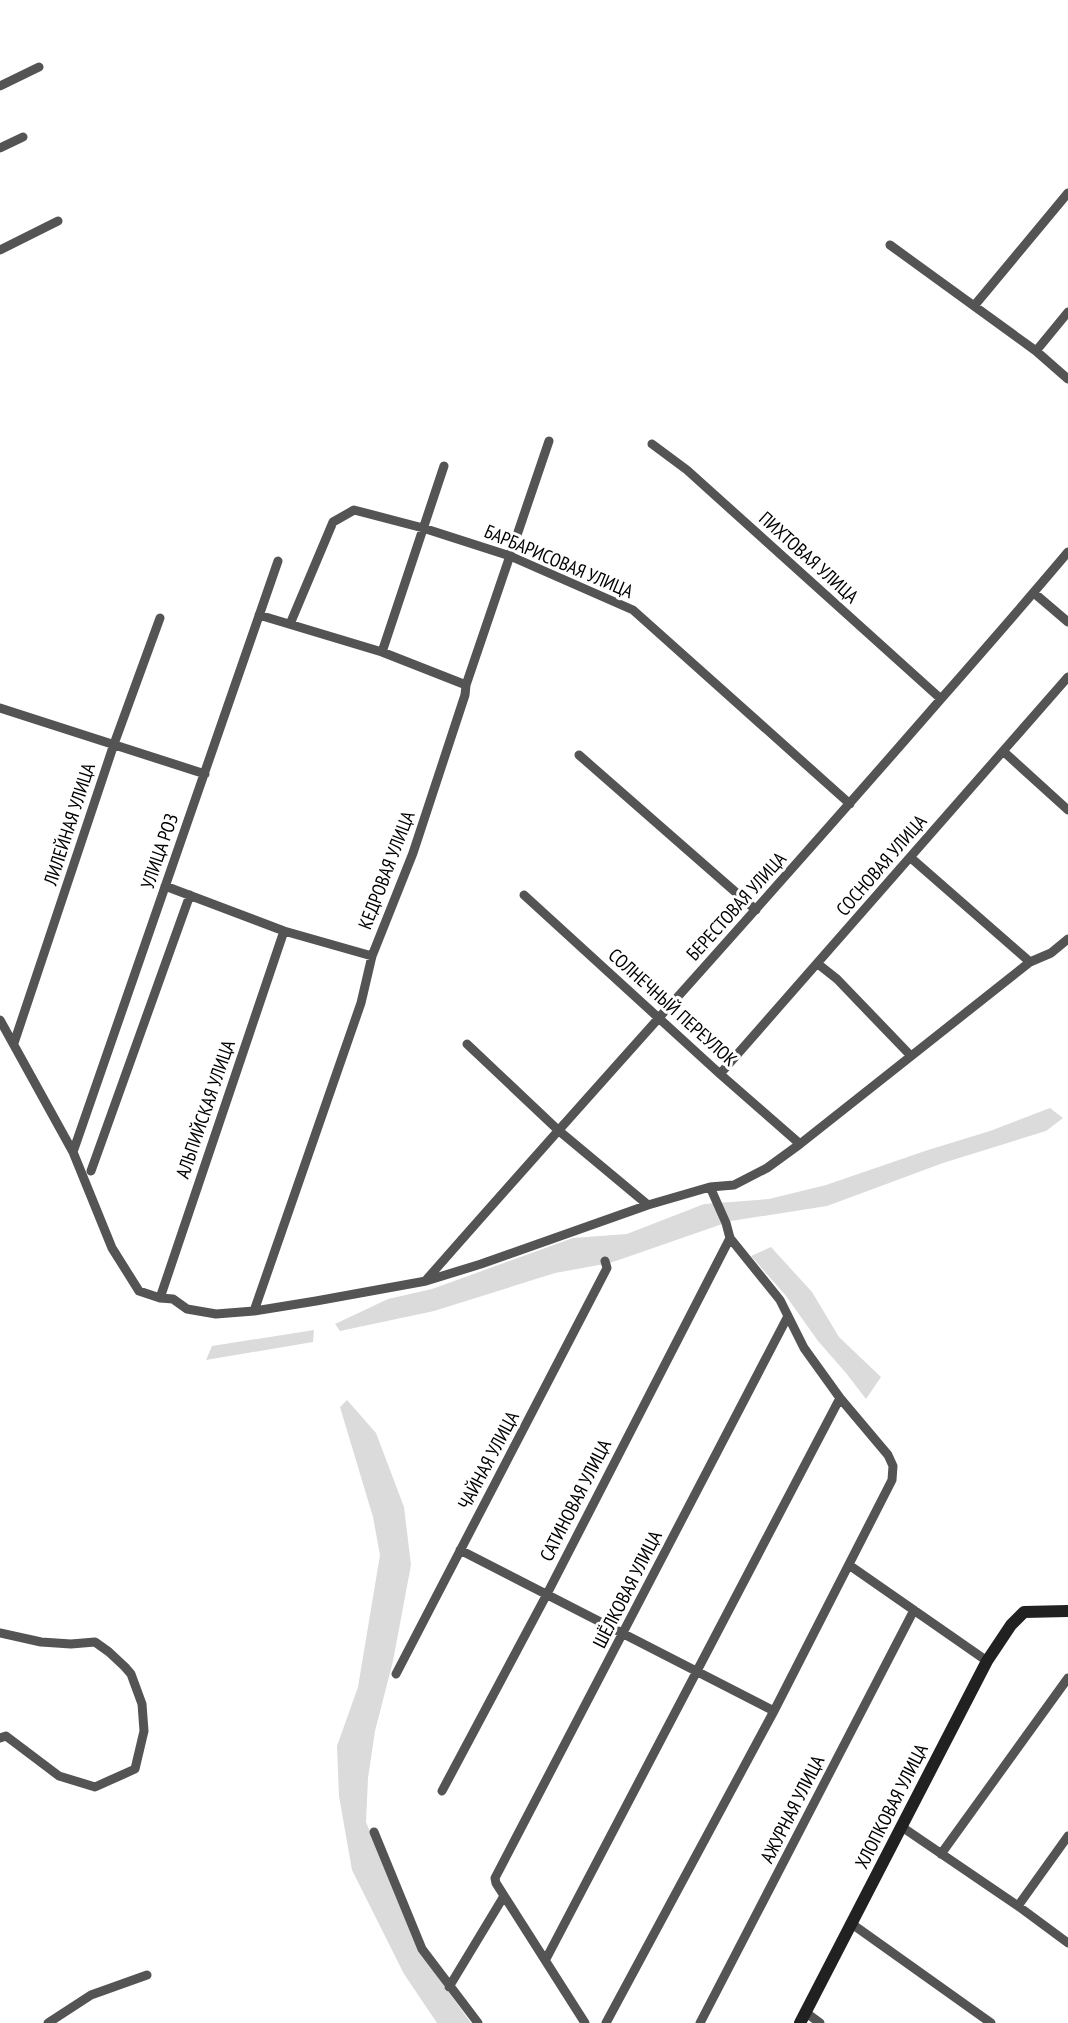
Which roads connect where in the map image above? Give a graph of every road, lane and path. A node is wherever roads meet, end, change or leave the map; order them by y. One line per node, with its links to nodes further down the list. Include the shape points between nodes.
1 (39, 67): 2 (street)
2 (0, 86)
3 (23, 138): 4 (street)
4 (0, 148)
5 (1068, 194): 9 (street)
6 (58, 220): 8 (street)
7 (890, 245): 9 (street)
8 (0, 250)
9 (974, 306): 11 (street)
10 (1068, 312): 11 (street)
11 (1036, 351): 12 (street)
12 (1068, 379)
13 (548, 441): 18 (street, КЕДРОВАЯ УЛИЦА)
14 (652, 444): 28 (street, ПИХТОВАЯ УЛИЦА, via 687,470)
15 (444, 466): 16 (street)
16 (423, 528): 18 (street, БАРБАРИСОВАЯ УЛИЦА); 24 (street, БАРБАРИСОВАЯ УЛИЦА, via 354,510 333,522); 25 (street)
17 (1068, 552): 20 (street, БЕРЕСТОВАЯ УЛИЦА)
18 (510, 556): 27 (street, КЕДРОВАЯ УЛИЦА); 34 (street, БАРБАРИСОВАЯ УЛИЦА, via 633,610)
19 (278, 561): 21 (street, УЛИЦА РОЗ)
20 (1034, 593): 23 (street); 28 (street, БЕРЕСТОВАЯ УЛИЦА)
21 (259, 615): 24 (street); 33 (street, УЛИЦА РОЗ)
22 (160, 618): 30 (street, ЛИЛЕЙНАЯ УЛИЦА)
23 (1068, 622)
24 (290, 624): 25 (street)
25 (382, 652): 27 (street)
26 (1068, 677): 31 (street, СОСНОВАЯ УЛИЦА)
27 (466, 685): 43 (street, КЕДРОВАЯ УЛИЦА, via 413,853)
28 (941, 699): 34 (street, БЕРЕСТОВАЯ УЛИЦА)
29 (0, 708): 30 (street)
30 (114, 744): 33 (street); 48 (street, ЛИЛЕЙНАЯ УЛИЦА)
31 (1003, 751): 35 (street); 36 (street, СОСНОВАЯ УЛИЦА)
32 (579, 755): 40 (street)
33 (205, 774): 37 (street, УЛИЦА РОЗ)
34 (850, 804): 40 (street, БЕРЕСТОВАЯ УЛИЦА)
35 (1068, 810)
36 (911, 858): 44 (street); 45 (street, СОСНОВАЯ УЛИЦА)
37 (165, 886): 38 (street); 54 (street, УЛИЦА РОЗ)
38 (190, 895): 41 (street); 55 (street)
39 (524, 895): 46 (street, СОЛНЕЧНЫЙ ПЕРЕУЛОК)
40 (756, 910): 46 (street, БЕРЕСТОВАЯ УЛИЦА)
41 (284, 931): 43 (street); 61 (street, АЛЬПИЙСКАЯ УЛИЦА)
42 (1068, 939): 44 (street)
43 (372, 956): 62 (street, КЕДРОВАЯ УЛИЦА, via 361,1003)
44 (1030, 962): 50 (street)
45 (818, 964): 50 (street); 51 (street, СОСНОВАЯ УЛИЦА)
46 (660, 1019): 51 (street, СОЛНЕЧНЫЙ ПЕРЕУЛОК); 52 (street, БЕРЕСТОВАЯ УЛИЦА)
47 (0, 1020): 48 (street)
48 (14, 1043): 54 (street)
49 (467, 1044): 52 (street)
50 (911, 1056): 53 (street)
51 (720, 1074): 53 (street, СОЛНЕЧНЫЙ ПЕРЕУЛОК)
52 (558, 1129): 57 (street); 60 (street, БЕРЕСТОВАЯ УЛИЦА)
53 (800, 1144): 56 (street, via 734,1185)
54 (73, 1153): 61 (street, via 112,1248 139,1291)
55 (91, 1171)
56 (710, 1187): 57 (street); 58 (street)
57 (648, 1205): 60 (street)
58 (730, 1238): 63 (street); 67 (street, САТИНОВАЯ УЛИЦА)
59 (605, 1261): 65 (street, ЧАЙНАЯ УЛИЦА, via 607,1268)
60 (426, 1281): 62 (street)
61 (160, 1298): 62 (street, via 216,1314)
62 (254, 1311)
63 (788, 1316): 64 (street, via 804,1348); 71 (street, ШЁЛКОВАЯ УЛИЦА)
64 (840, 1398): 66 (street, via 888,1455 892,1466 892,1480); 73 (street)
65 (460, 1550): 67 (street); 74 (street, ЧАЙНАЯ УЛИЦА)
66 (849, 1565): 68 (street); 76 (street)
67 (547, 1594): 71 (street); 78 (street, САТИНОВАЯ УЛИЦА)
68 (914, 1610): 72 (street); 95 (street, АЖУРНАЯ УЛИЦА)
69 (1068, 1611): 72 (street, ХЛОПКОВАЯ УЛИЦА, via 1024,1612)
70 (0, 1633): 77 (street, via 41,1642 94,1642 109,1652 131,1674 142,1704 144,1731 135,1769 95,1787 59,1776 6,1736)
71 (624, 1633): 73 (street); 83 (street, ШЁЛКОВАЯ УЛИЦА, via 495,1878)
72 (987, 1661): 79 (street, ХЛОПКОВАЯ УЛИЦА)
73 (697, 1671): 76 (street); 87 (street)
74 (396, 1674)
75 (1068, 1678): 82 (street)
76 (774, 1711): 94 (street)
77 (0, 1738)
78 (442, 1791)
79 (902, 1827): 82 (street); 85 (street, ХЛОПКОВАЯ УЛИЦА)
80 (374, 1832): 89 (street, via 422,1949)
81 (1068, 1836): 84 (street)
82 (941, 1854): 84 (street)
83 (504, 1896): 87 (street); 89 (street)
84 (1018, 1906): 86 (street)
85 (852, 1924): 90 (street, ХЛОПКОВАЯ УЛИЦА); 97 (street)
86 (1068, 1943)
87 (546, 1959): 93 (street)
88 (147, 1975): 91 (street, via 91,1995)
89 (449, 1987): 92 (street)
90 (802, 2017): 96 (street)
91 (48, 2023)
92 (478, 2023)
93 (585, 2023)
94 (606, 2023)
95 (700, 2023)
96 (820, 2023)
97 (991, 2023)

